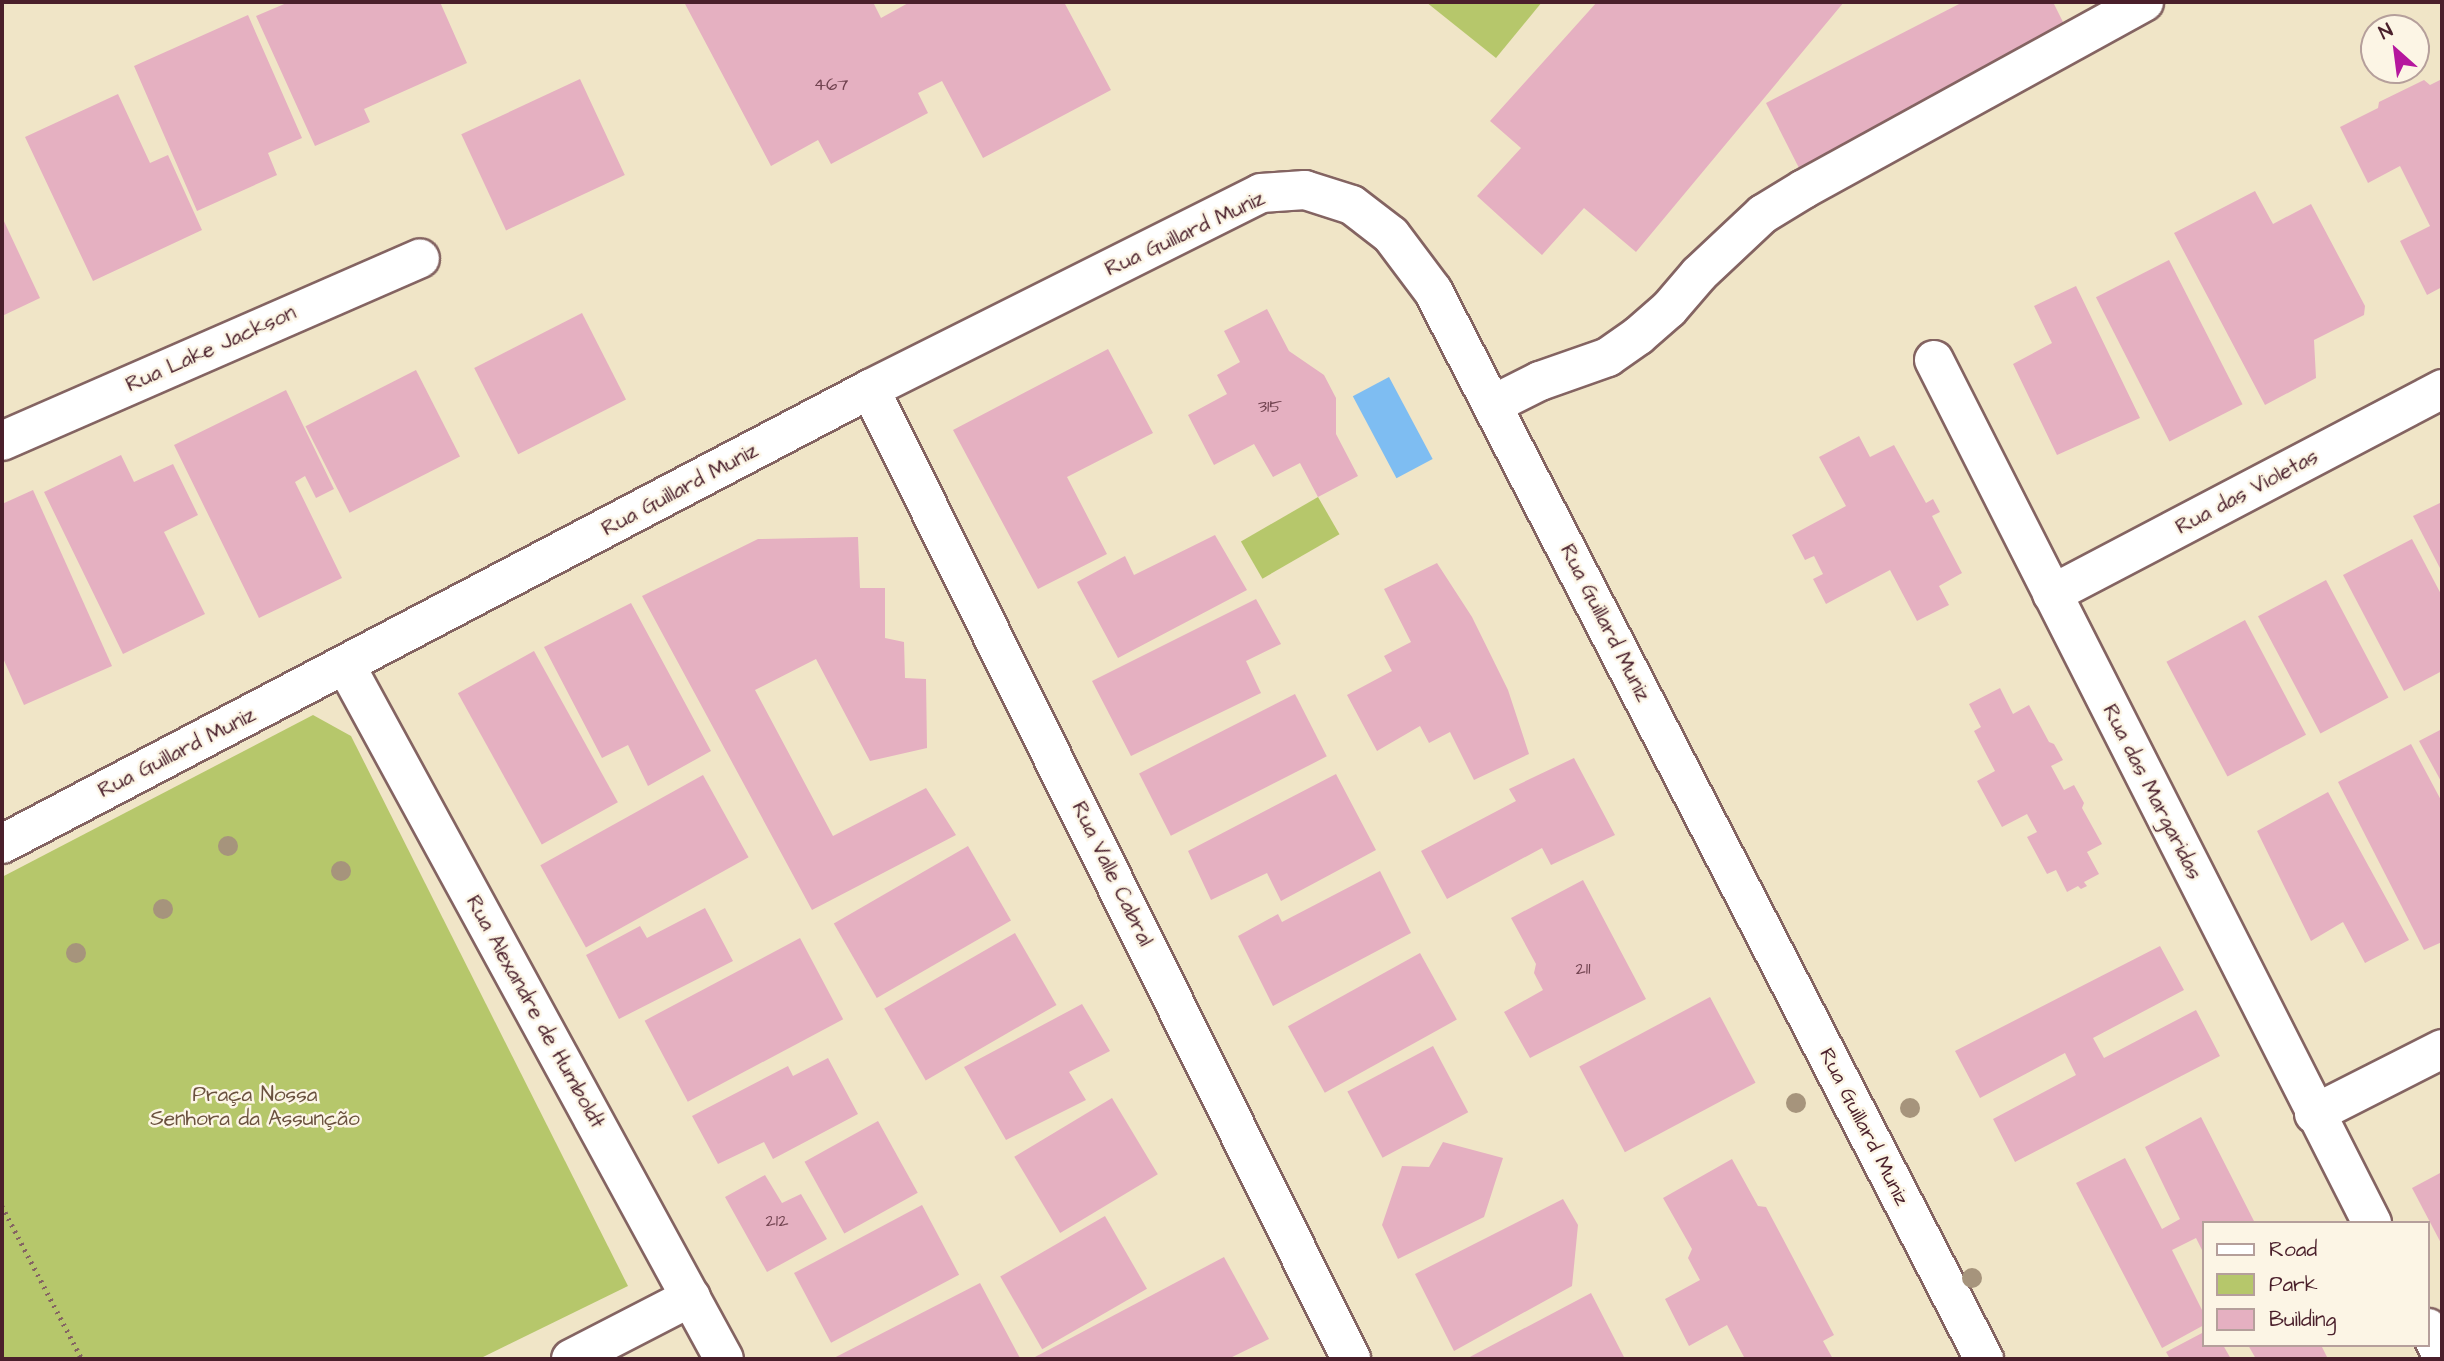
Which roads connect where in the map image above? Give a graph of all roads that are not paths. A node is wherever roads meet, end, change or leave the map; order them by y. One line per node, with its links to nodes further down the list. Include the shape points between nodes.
1 (2144, 2): 6 (street, via 1763,214 1639,337 1608,357 1540,381)
2 (420, 258): 7 (street, Rua Lake Jackson)
3 (1934, 360): 8 (street, Rua das Margaridas)
4 (2442, 389): 8 (street, Rua das Violetas)
5 (870, 390): 6 (street, Rua Guillard Muniz, via 1261,193 1305,190 1352,205 1391,235 1433,291); 9 (street, Rua Guillard Muniz); 19 (street, Rua Valle Cabral)
6 (1492, 405): 20 (street, Rua Guillard Muniz)
7 (2, 441)
8 (2052, 594): 12 (street, Rua das Margaridas)
9 (346, 666): 10 (street, Rua Guillard Muniz); 14 (street, Rua Alexandre de Humboldt)
10 (2, 844)
11 (2442, 1049): 12 (street)
12 (2315, 1114): 13 (street, Rua das Margaridas)
13 (2371, 1221)
14 (691, 1297): 17 (street); 18 (street, Rua Alexandre de Humboldt)
15 (2430, 1332): 16 (street)
16 (2442, 1355)
17 (571, 1359)
18 (724, 1359)
19 (1351, 1359)
20 (1984, 1359)

